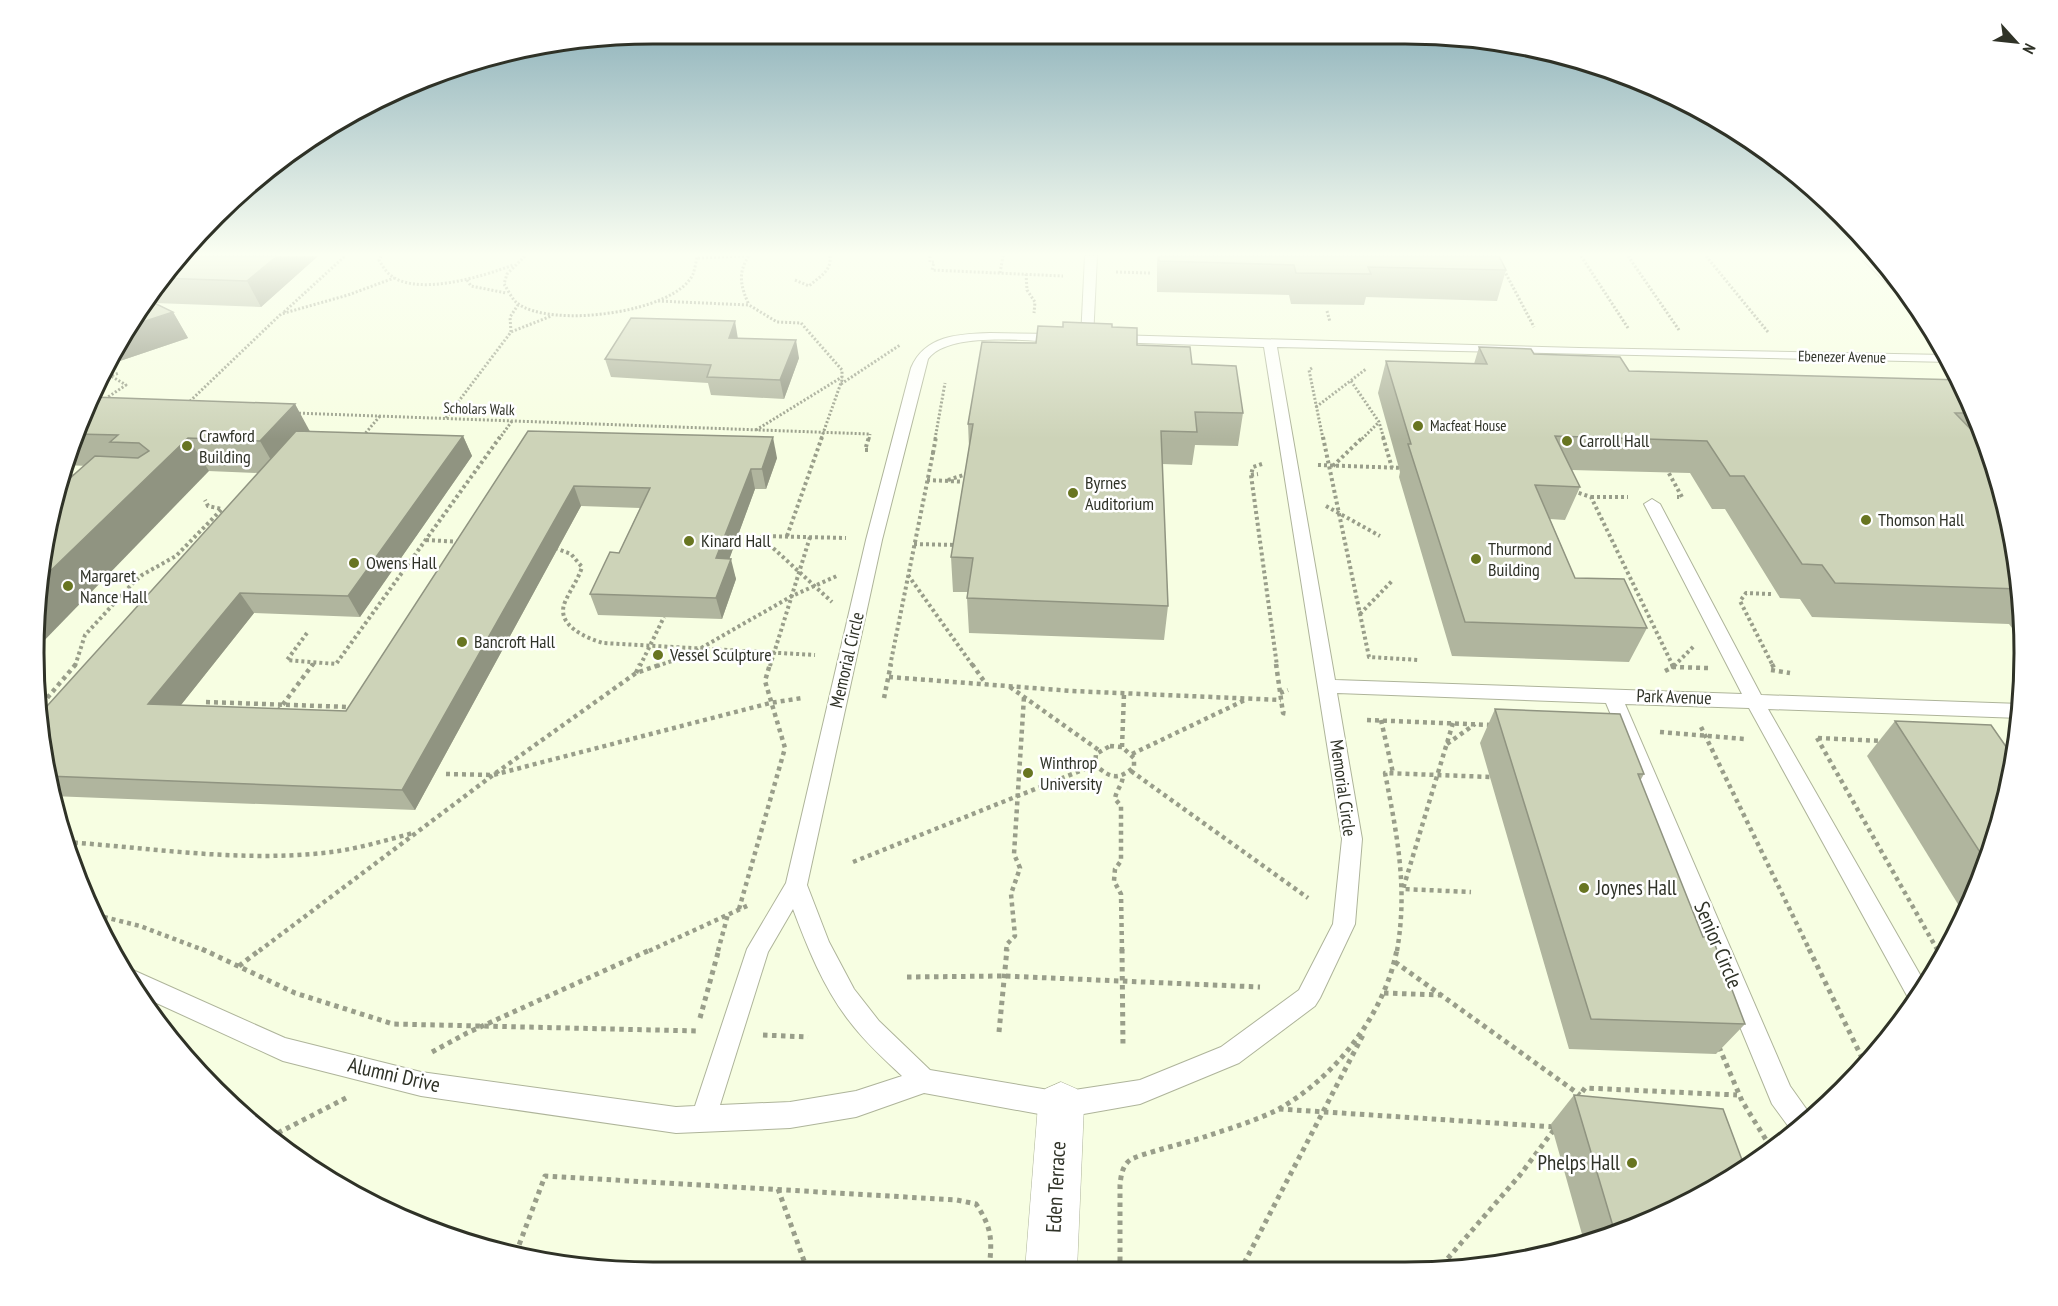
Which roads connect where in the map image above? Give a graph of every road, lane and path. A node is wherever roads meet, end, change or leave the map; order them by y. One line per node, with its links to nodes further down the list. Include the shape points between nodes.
1 (278, 317): 26 (path, via 182,408)
2 (509, 317): 11 (path)
3 (549, 317): 11 (path)
4 (769, 317): 20 (path, via 777,322 801,323 842,369)
5 (1088, 317): 13 (lane)
6 (1621, 317): 9 (path)
7 (1670, 317): 10 (path)
8 (1757, 317): 12 (path)
9 (1629, 330)
10 (1680, 331)
11 (511, 332): 29 (path)
12 (1773, 336)
13 (1087, 338): 14 (lane, Ebenezer Avenue); 35 (lane, Ebenezer Avenue, via 977,338 949,341 926,352)
14 (1270, 342): 16 (lane, Ebenezer Avenue); 95 (lane, Memorial Circle)
15 (899, 346): 23 (path)
16 (1939, 359)
17 (1317, 366): 25 (path, via 1309,370)
18 (1357, 368): 22 (path, via 1366,368)
19 (119, 373): 24 (path, via 111,376 126,385)
20 (842, 376): 23 (path); 32 (path)
21 (946, 376): 47 (path)
22 (1351, 381): 25 (path); 31 (path)
23 (841, 384): 33 (path)
24 (97, 405)
25 (1316, 407): 39 (path)
26 (194, 409)
27 (287, 412): 28 (path, Scholars Walk)
28 (380, 416): 29 (path, Scholars Walk); 36 (path)
29 (445, 418): 30 (path, Scholars Walk)
30 (513, 421): 32 (path, Scholars Walk); 65 (path)
31 (1379, 422): 39 (path); 41 (path)
32 (755, 430): 33 (path, Scholars Walk)
33 (823, 432): 34 (path, Scholars Walk); 61 (path)
34 (870, 434)
35 (899, 435): 70 (lane, Memorial Circle)
36 (358, 441)
37 (1268, 459): 45 (path, via 1253,467)
38 (1314, 465): 39 (path)
39 (1331, 466): 41 (path); 60 (path)
40 (1664, 466): 54 (path, via 1682,497)
41 (1392, 468): 42 (path)
42 (1414, 469)
43 (973, 472): 48 (path)
44 (1258, 474): 45 (path)
45 (1251, 475): 97 (path)
46 (69, 480): 49 (lane)
47 (927, 480): 48 (path); 67 (path)
48 (945, 481): 50 (path)
49 (105, 482)
50 (976, 482)
51 (1571, 490): 52 (path)
52 (1591, 497): 53 (path); 87 (path)
53 (1635, 497)
54 (1673, 497)
55 (205, 500): 58 (path, via 208,506)
56 (1652, 504): 106 (lane)
57 (1323, 505): 60 (path)
58 (222, 509): 59 (path); 107 (path, via 176,556 132,584 85,635 73,670)
59 (229, 509)
60 (1339, 513): 62 (path); 77 (path)
61 (787, 536): 63 (path); 71 (path, via 760,536)
62 (1380, 536)
63 (810, 537): 64 (path); 71 (path)
64 (846, 538)
65 (426, 540): 66 (path); 86 (path, via 336,664)
66 (471, 542)
67 (914, 544): 68 (path); 72 (path)
68 (957, 545)
69 (550, 547): 81 (path, via 568,551 582,567 563,605 572,627 591,640)
70 (870, 561): 74 (path); 79 (lane, Memorial Circle)
71 (800, 572): 74 (path); 76 (path)
72 (908, 575): 92 (path); 93 (path)
73 (1392, 581): 77 (path)
74 (814, 586): 76 (path); 79 (path)
75 (1771, 594): 89 (path, via 1746,593 1740,601)
76 (792, 596): 82 (path); 83 (path)
77 (1360, 614): 85 (path, via 1369,657)
78 (664, 617): 81 (path)
79 (856, 622): 142 (lane, Memorial Circle)
80 (307, 633): 86 (path, via 287,660)
81 (647, 646): 82 (path); 91 (path)
82 (697, 650): 83 (path); 91 (path)
83 (776, 653): 84 (path); 109 (path, via 765,681)
84 (815, 655)
85 (1425, 660)
86 (314, 662): 110 (path)
87 (1673, 667): 88 (path); 90 (path)
88 (1713, 669)
89 (1775, 671)
90 (1664, 672)
91 (636, 673): 135 (path)
92 (889, 677): 93 (path); 102 (path)
93 (986, 684): 94 (path)
94 (1008, 686): 98 (path); 100 (path)
95 (1328, 686): 99 (lane, Park Avenue); 177 (lane, Memorial Circle, via 1352,840 1344,924 1307,998 1230,1055 1140,1092)
96 (1288, 690): 97 (path)
97 (1280, 693): 105 (path)
98 (1124, 694): 104 (path); 125 (path)
99 (1612, 695): 103 (lane, Park Avenue); 180 (lane, Senior Circle, via 1781,1095)
100 (1024, 697): 128 (path); 138 (path)
101 (802, 698): 109 (path)
102 (884, 698)
103 (1689, 698): 106 (lane, Park Avenue); 121 (path)
104 (1247, 699): 105 (path); 129 (path)
105 (1281, 700): 114 (path, via 1282,713)
106 (1754, 700): 113 (lane, Park Avenue); 158 (lane)
107 (46, 701)
108 (206, 702): 110 (path)
109 (770, 703): 135 (path); 147 (path, via 785,748)
110 (282, 705): 111 (path); 112 (path)
111 (349, 707)
112 (278, 711)
113 (2011, 711)
114 (1289, 714)
115 (1367, 720): 116 (path)
116 (1381, 720): 117 (path); 132 (path)
117 (1453, 723): 118 (path); 124 (path)
118 (1474, 724): 119 (path); 124 (path)
119 (1497, 725)
120 (1648, 732): 121 (path)
121 (1705, 734): 122 (path); 171 (path)
122 (1751, 739)
123 (1887, 742): 150 (path, via 1817,738)
124 (1447, 744): 134 (path)
125 (1122, 747): 128 (path, via 1110,746); 129 (path)
126 (1993, 747): 127 (path)
127 (2007, 748)
128 (1100, 751): 130 (path)
129 (1131, 754): 131 (path, via 1135,763)
130 (1095, 765): 136 (path, via 1103,774); 138 (path)
131 (1131, 771): 136 (path); 145 (path)
132 (1393, 773): 134 (path); 143 (path, via 1385,773)
133 (446, 774): 135 (path)
134 (1438, 774): 137 (path); 143 (path)
135 (493, 775): 139 (path)
136 (1123, 776): 155 (path, via 1115,799 1121,806 1121,861 1115,868 1114,881 1120,894)
137 (1490, 777)
138 (1017, 795): 141 (path); 153 (path, via 1014,854 1020,873 1012,884 1011,916 1015,925 1014,936 1007,944)
139 (417, 832): 140 (path, via 309,854); 152 (path)
140 (74, 843)
141 (853, 862)
142 (795, 885): 173 (lane, via 812,935 837,982 869,1027); 181 (lane, Memorial Circle, via 758,948)
143 (1403, 889): 144 (path); 151 (path)
144 (1471, 892)
145 (1308, 898)
146 (751, 904): 147 (path)
147 (739, 909): 148 (path)
148 (728, 914): 161 (path); 163 (path)
149 (103, 917): 152 (path, via 140,926)
150 (1937, 950)
151 (1395, 962): 159 (path); 160 (path)
152 (239, 966): 161 (path, via 295,993 393,1024)
153 (1004, 976): 154 (path); 155 (path); 165 (path)
154 (907, 977)
155 (1122, 983): 157 (path); 170 (path)
156 (142, 985): 172 (lane, Alumni Drive, via 283,1049)
157 (1260, 987)
158 (1915, 987)
159 (1384, 993): 160 (path); 162 (path)
160 (1442, 995): 174 (path)
161 (482, 1027): 163 (path); 172 (path)
162 (1366, 1029): 178 (path, via 1327,1074); 179 (path)
163 (697, 1031): 164 (path); 169 (path)
164 (709, 1032)
165 (999, 1032)
166 (753, 1035): 167 (path)
167 (808, 1038)
168 (1716, 1040): 175 (path)
169 (694, 1042)
170 (1123, 1047)
171 (1861, 1057)
172 (389, 1076): 183 (lane, Alumni Drive, via 421,1084); 185 (path)
173 (924, 1081): 177 (lane, Memorial Circle); 181 (lane, Memorial Circle, via 845,1106 790,1115)
174 (1580, 1095): 175 (path, via 1586,1089); 176 (path)
175 (1737, 1095): 186 (path)
176 (1574, 1103)
177 (1061, 1105): 192 (street, Eden Terrace)
178 (1278, 1109): 179 (path); 193 (path, via 1210,1136 1130,1160 1122,1171 1120,1185)
179 (1323, 1112): 184 (path); 194 (path)
180 (1798, 1118)
181 (703, 1119): 183 (lane, Memorial Circle)
182 (1562, 1119): 184 (path)
183 (676, 1120)
184 (1556, 1127): 189 (path, via 1520,1176)
185 (277, 1133)
186 (1767, 1144)
187 (778, 1190): 188 (path, via 545,1176); 190 (path); 191 (path, via 976,1204 988,1221)
188 (518, 1247)
189 (1446, 1261)
190 (804, 1262)
191 (990, 1262)
192 (1052, 1262)
193 (1120, 1262)
194 (1245, 1262)

